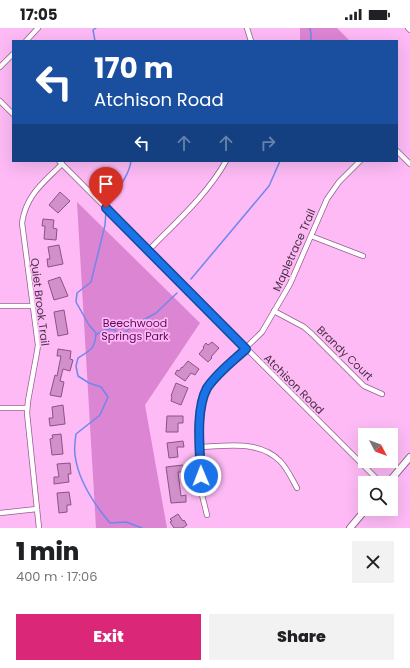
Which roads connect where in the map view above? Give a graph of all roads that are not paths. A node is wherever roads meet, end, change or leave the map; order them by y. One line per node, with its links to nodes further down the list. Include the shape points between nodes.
1 (38, 28): 5 (street)
2 (247, 28): 6 (street)
3 (408, 28): 4 (street)
4 (410, 30)
5 (27, 40)
6 (251, 40)
7 (12, 55): 8 (street)
8 (0, 67)
9 (0, 101): 10 (street)
10 (12, 113)
11 (398, 152): 15 (street)
12 (60, 162): 17 (street, Atchison Road); 20 (street, Quiet Brook Trail, via 35,190 23,212 22,230)
13 (224, 162): 17 (street, via 191,206)
14 (359, 162): 16 (street, Mapletrace Trail, via 330,194)
15 (410, 164)
16 (311, 236): 18 (street); 21 (street, Mapletrace Trail, via 290,284)
17 (148, 251): 22 (street, Atchison Road)
18 (363, 256)
19 (0, 306): 20 (street)
20 (32, 306): 25 (street, Quiet Brook Trail, via 37,352)
21 (274, 311): 22 (street, Mapletrace Trail, via 262,332); 23 (street, Brandy Court, via 304,327 364,386)
22 (246, 349): 26 (street, Mapletrace Trail, via 207,389 200,418); 28 (street, Atchison Road)
23 (382, 394)
24 (0, 408): 25 (street)
25 (27, 408): 31 (street, Quiet Brook Trail)
26 (200, 447): 30 (street, via 259,448 281,462); 33 (street, Mapletrace Trail, via 201,491)
27 (410, 457): 29 (street)
28 (374, 476)
29 (394, 476)
30 (297, 488)
31 (37, 509): 32 (street); 35 (street, Quiet Brook Trail)
32 (0, 513)
33 (207, 515)
34 (360, 516): 36 (street)
35 (39, 528)
36 (350, 528)

